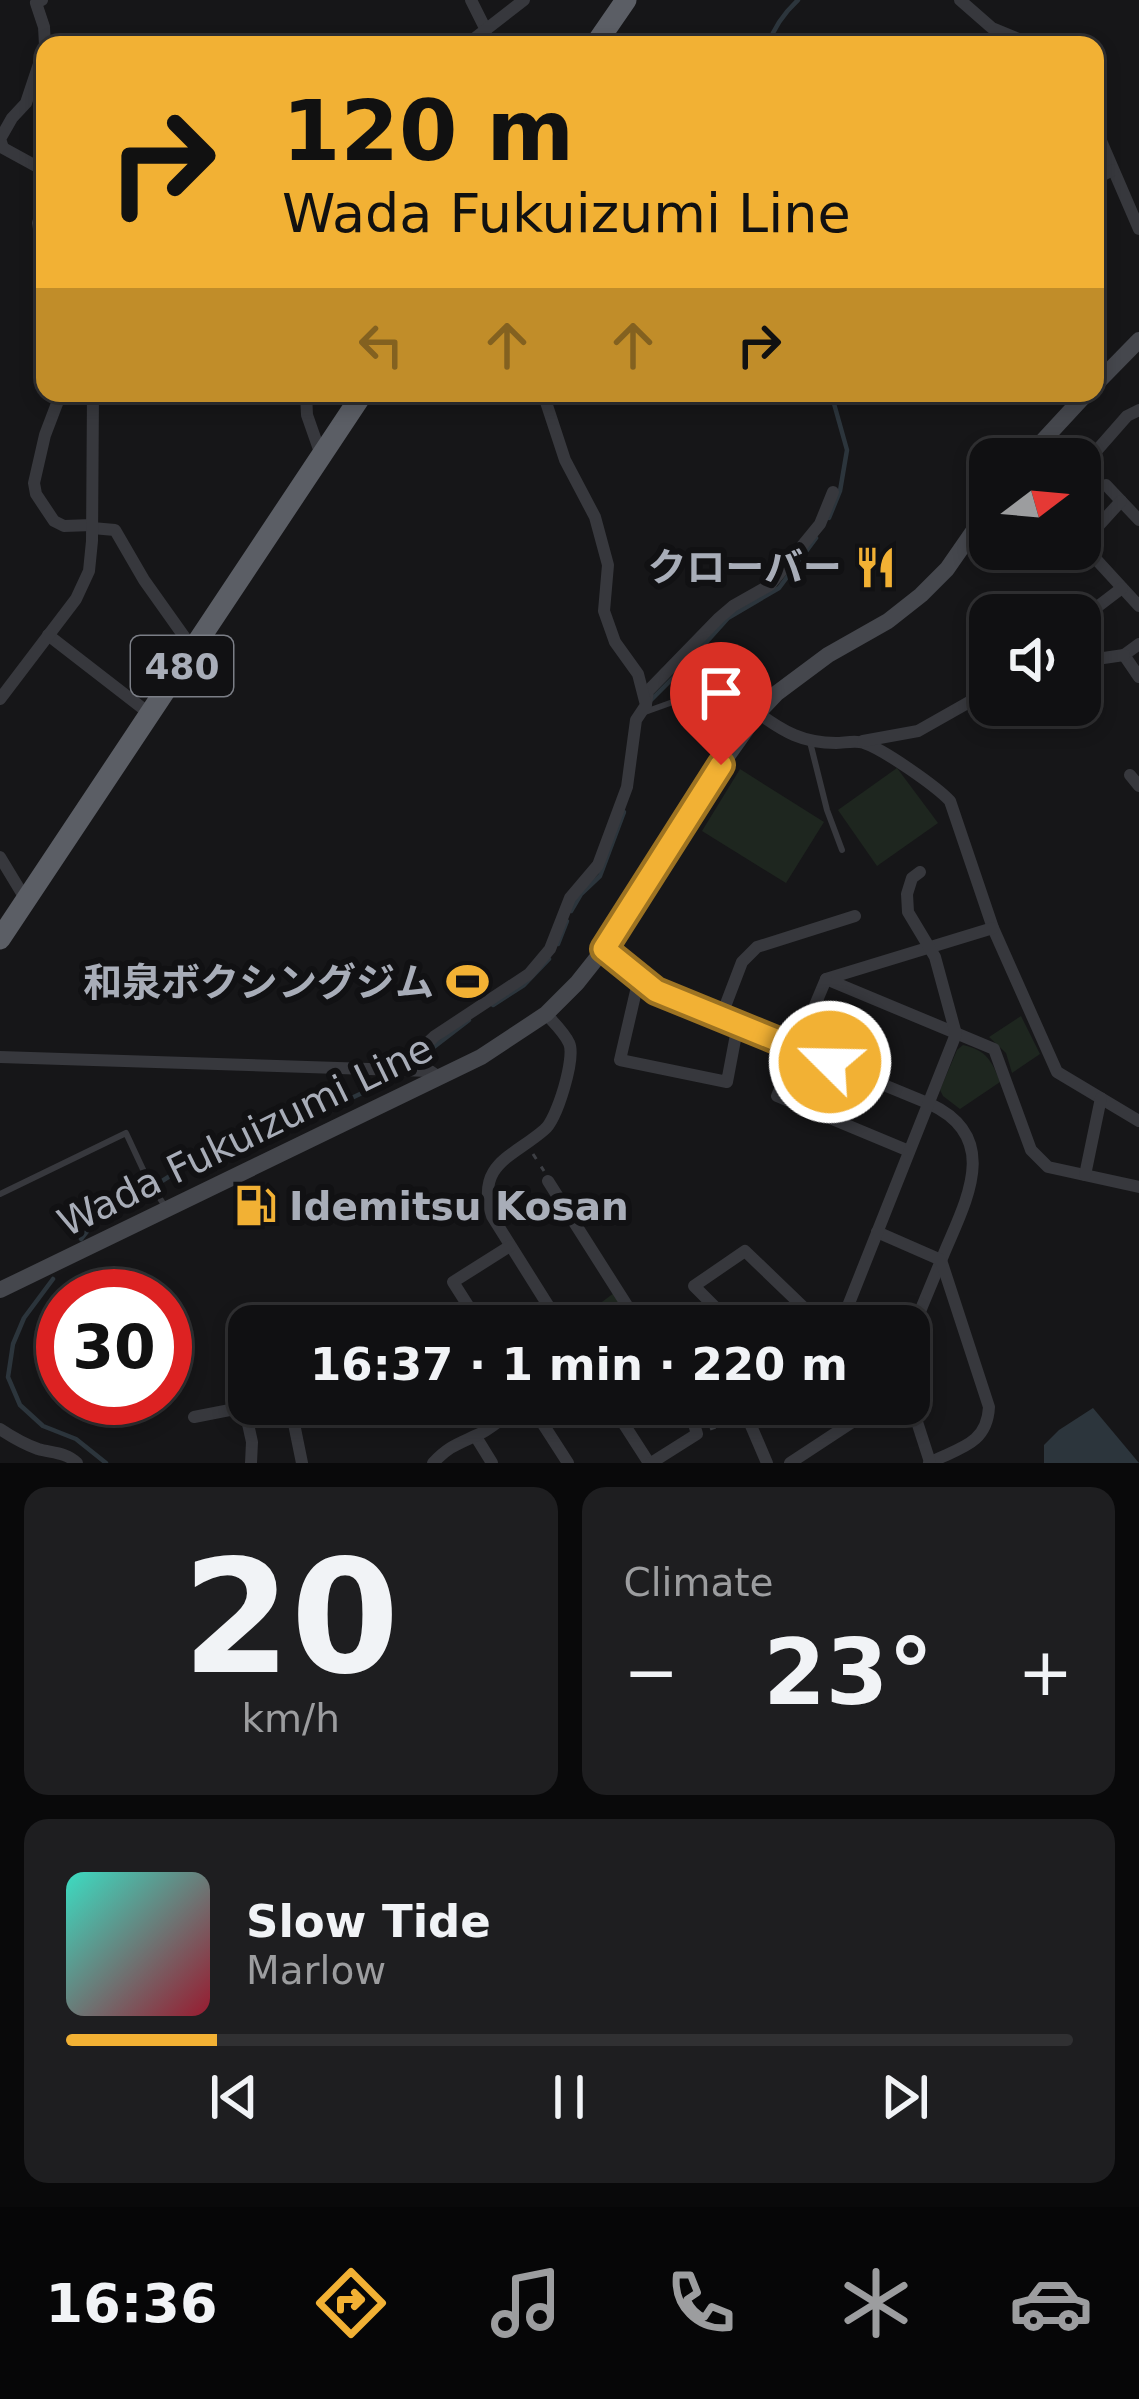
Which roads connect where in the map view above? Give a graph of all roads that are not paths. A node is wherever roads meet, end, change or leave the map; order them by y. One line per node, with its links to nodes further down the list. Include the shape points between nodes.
1 (42, 0): 7 (street, via 36,3)
2 (471, 0): 6 (street)
3 (524, 0): 6 (street)
4 (626, 0): 9 (highway)
5 (960, 0): 10 (street)
6 (486, 30): 8 (street)
7 (44, 36)
8 (478, 36)
9 (601, 36)
10 (1012, 36)
11 (36, 73): 13 (street, via 26,104 0,139)
12 (1104, 148): 14 (street)
13 (36, 166)
14 (1113, 170): 15 (street); 16 (street)
15 (1104, 174)
16 (1139, 229)
17 (1139, 340): 18 (main road)
18 (1104, 376)
19 (58, 402): 33 (street, via 36,494 54,521)
20 (93, 402): 33 (street)
21 (306, 402): 28 (street)
22 (357, 402): 28 (highway, 480)
23 (546, 402): 47 (street, via 595,517 608,566 604,611 638,674)
24 (1068, 402): 26 (main road)
25 (1139, 410): 27 (street)
26 (1041, 438)
27 (1101, 440)
28 (322, 456): 40 (highway, 480)
29 (1106, 485): 31 (street)
30 (832, 492): 47 (street, via 820,524 770,586 719,618 648,691)
31 (1121, 501): 32 (street); 35 (street, via 1082,544)
32 (1139, 520)
33 (92, 526): 38 (street, via 88,571); 40 (street, via 115,530)
34 (969, 537): 48 (main road, Wada Fukuizumi Line, via 921,595 796,677)
35 (1123, 588): 36 (street); 37 (street)
36 (1101, 604)
37 (1139, 606)
38 (48, 635): 45 (street); 49 (street)
39 (1139, 644): 41 (street)
40 (194, 650): 49 (highway, 480)
41 (1124, 655): 42 (street); 43 (street)
42 (1101, 658)
43 (1139, 677)
44 (737, 679): 47 (lane)
45 (0, 699)
46 (969, 702): 51 (street, via 918,731)
47 (644, 709): 69 (street, via 598,865 570,898 550,949 529,974 435,1036)
48 (758, 713): 50 (street); 60 (main road, Wada Fukuizumi Line)
49 (150, 714): 55 (highway, 480)
50 (810, 742): 51 (street); 52 (lane)
51 (862, 742): 57 (street, via 950,801)
52 (842, 850)
53 (0, 857): 55 (street)
54 (920, 872): 59 (street, via 906,903)
55 (26, 900): 58 (highway, 480)
56 (855, 916): 64 (street, via 757,947 742,962)
57 (993, 928): 59 (street); 71 (street, via 1057,1072)
58 (0, 939)
59 (929, 946): 62 (street); 66 (street)
60 (604, 949): 61 (street); 63 (main road, Wada Fukuizumi Line)
61 (639, 978): 64 (street); 65 (street, via 620,1060 727,1082)
62 (826, 979): 66 (street); 67 (street)
63 (545, 1014): 70 (main road, Wada Fukuizumi Line); 81 (street, via 571,1051 554,1119 500,1162 488,1187 491,1216)
64 (721, 1017): 65 (street)
65 (738, 1024): 67 (street)
66 (956, 1034): 72 (street); 75 (street, via 994,1049 1038,1159)
67 (796, 1048): 72 (street); 74 (street, via 777,1096)
68 (0, 1057): 69 (street)
69 (410, 1070): 70 (street)
70 (439, 1077): 79 (main road, Wada Fukuizumi Line)
71 (1102, 1098): 73 (street); 75 (street)
72 (930, 1105): 74 (street); 82 (street, via 962,1130 974,1164 972,1189)
73 (1139, 1121)
74 (909, 1151): 80 (street)
75 (1085, 1175): 77 (street)
76 (548, 1181): 86 (street, via 607,1260)
77 (1139, 1187)
78 (0, 1194): 79 (lane, via 126,1133)
79 (162, 1202): 83 (main road, Wada Fukuizumi Line)
80 (877, 1232): 82 (street); 89 (street)
81 (510, 1246): 84 (street, via 453,1282); 85 (street)
82 (941, 1261): 90 (street); 113 (street, via 989,1407 975,1441)
83 (0, 1289)
84 (468, 1305)
85 (548, 1305)
86 (627, 1305)
87 (713, 1305): 88 (street, via 694,1286 745,1251)
88 (801, 1305)
89 (848, 1305)
90 (923, 1305)
91 (228, 1410): 92 (street)
92 (194, 1417)
93 (248, 1425): 105 (street)
94 (294, 1425): 106 (street)
95 (492, 1425): 103 (street)
96 (544, 1425): 109 (street)
97 (625, 1425): 110 (street)
98 (694, 1425): 110 (street, via 697,1434)
99 (750, 1425): 111 (street)
100 (848, 1425): 112 (street)
101 (917, 1425): 113 (street)
102 (0, 1429): 104 (street)
103 (476, 1437): 107 (street); 108 (street)
104 (76, 1463)
105 (251, 1463)
106 (302, 1463)
107 (433, 1463)
108 (492, 1463)
109 (568, 1463)
110 (650, 1463)
111 (767, 1463)
112 (790, 1463)
113 (929, 1463)

